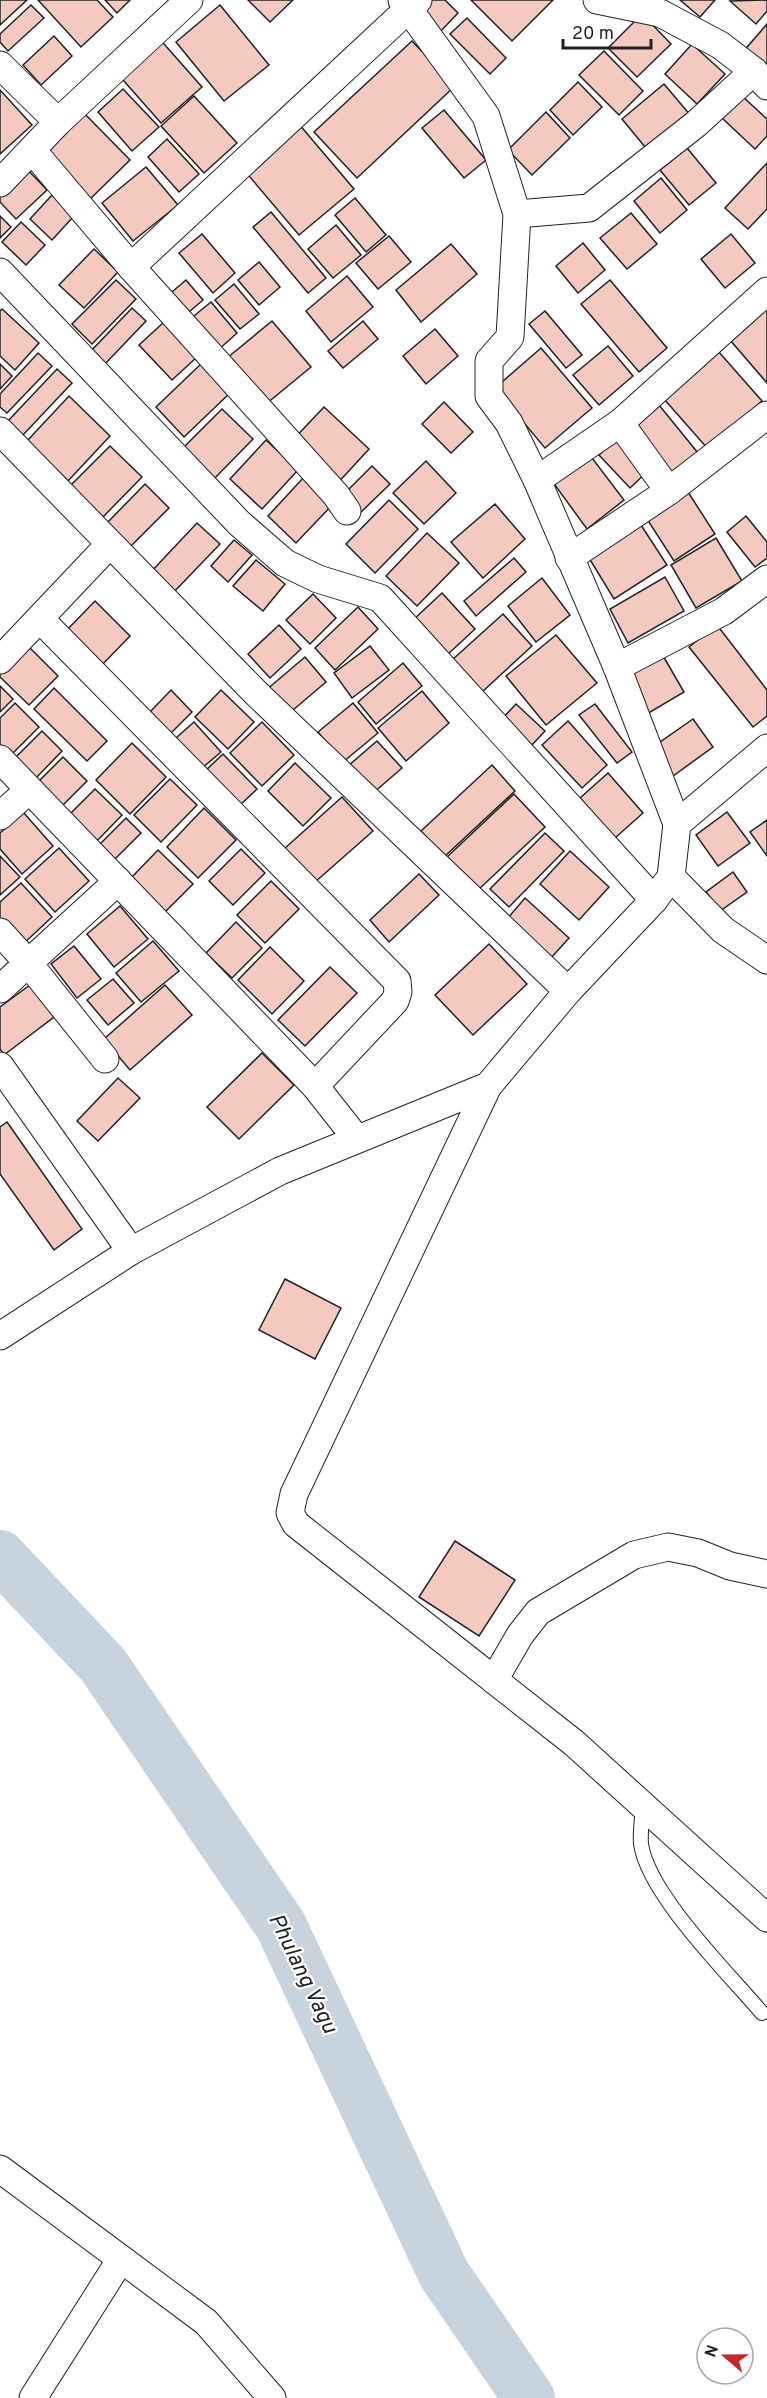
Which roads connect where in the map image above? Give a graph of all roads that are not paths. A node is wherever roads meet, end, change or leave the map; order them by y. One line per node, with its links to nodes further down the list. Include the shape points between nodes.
1 (189, 0): 6 (street)
2 (597, 0): 5 (street, via 660,13 720,45)
3 (410, 3): 9 (street, via 486,116); 10 (street)
4 (0, 65): 6 (street)
5 (761, 78): 9 (street, via 589,208)
6 (58, 122): 7 (street)
7 (32, 150): 8 (street); 10 (street)
8 (0, 183)
9 (517, 214): 16 (street, via 510,338 489,361 489,396 510,423)
10 (131, 267): 18 (street)
11 (0, 272): 32 (street, via 246,529 285,562 318,579 380,598)
12 (767, 291): 14 (street)
13 (767, 415): 17 (street)
14 (620, 423): 16 (street); 17 (street)
15 (0, 431): 19 (street)
16 (537, 480): 20 (street)
17 (669, 490): 20 (street)
18 (347, 511)
19 (109, 545): 22 (street); 37 (street, via 257,694)
20 (569, 558): 24 (street)
21 (767, 579): 24 (street, via 724,611)
22 (40, 619): 23 (street); 40 (street, via 397,981 395,1001)
23 (0, 660)
24 (617, 667): 29 (street)
25 (767, 748): 29 (street)
26 (0, 759): 27 (street)
27 (30, 790): 28 (street); 31 (street)
28 (0, 816)
29 (677, 824): 30 (street)
30 (671, 877): 32 (street); 34 (street, via 723,930)
31 (118, 881): 35 (street); 40 (street)
32 (654, 900): 37 (street)
33 (0, 932): 35 (street)
34 (767, 960)
35 (29, 964): 36 (street); 38 (street)
36 (0, 988)
37 (568, 991): 41 (street)
38 (105, 1059)
39 (0, 1066): 43 (street)
40 (315, 1086): 42 (street)
41 (488, 1086): 42 (street); 46 (street, via 294,1494 290,1513 296,1524)
42 (356, 1138): 43 (street, via 280,1171)
43 (131, 1251): 44 (street)
44 (0, 1336)
45 (767, 1574): 46 (street, via 668,1547 634,1555 538,1612)
46 (494, 1680): 47 (street, via 574,1743)
47 (643, 1805): 48 (street); 49 (lane, via 641,1844 651,1875 675,1911)
48 (767, 1918)
49 (762, 2013)
50 (0, 2169): 51 (street)
51 (122, 2259): 52 (street); 53 (street, via 206,2322)
52 (33, 2398)
53 (272, 2398)

